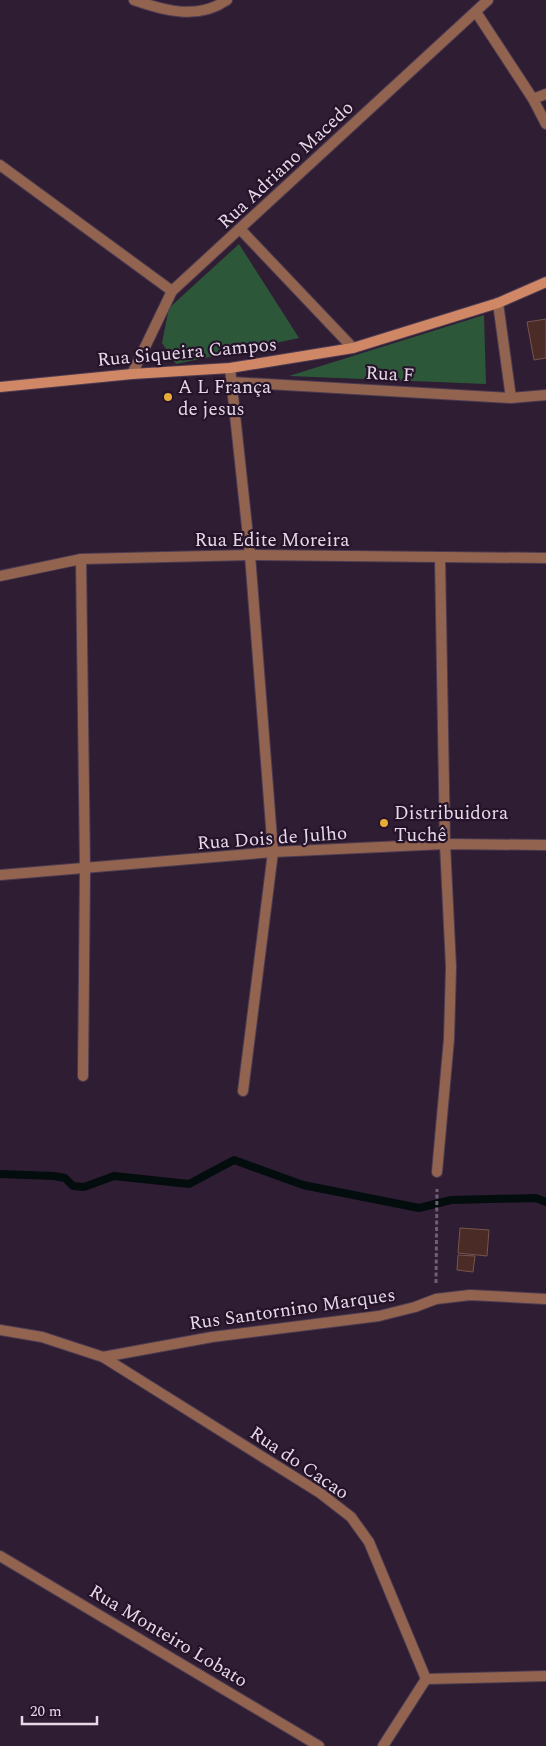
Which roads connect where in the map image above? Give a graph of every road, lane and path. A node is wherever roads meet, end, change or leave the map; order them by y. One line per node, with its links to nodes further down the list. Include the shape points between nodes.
1 (134, 0): 2 (street, via 155,8 189,13 210,9)
2 (227, 0)
3 (488, 0): 4 (street, Rua Adriano Macedo)
4 (476, 12): 6 (street); 9 (street, Rua Adriano Macedo)
5 (546, 94): 6 (street)
6 (533, 99): 7 (street)
7 (546, 124)
8 (0, 164): 11 (street)
9 (240, 229): 11 (street, Rua Adriano Macedo); 13 (street)
10 (546, 282): 12 (main road, Rua Siqueira Campos)
11 (172, 291): 15 (street, Rua Adriano Macedo)
12 (498, 303): 13 (main road, Rua Siqueira Campos); 19 (street)
13 (353, 348): 14 (main road, Rua Siqueira Campos)
14 (230, 368): 15 (main road, Rua Siqueira Campos); 16 (street)
15 (132, 374): 17 (main road, Rua Siqueira Campos)
16 (231, 382): 19 (street, Rua F); 20 (street)
17 (0, 387)
18 (546, 395): 19 (street, Rua F)
19 (511, 398)
20 (250, 555): 21 (street, Rua Edite Moreira); 23 (street, Rua Edite Moreira); 27 (street)
21 (440, 557): 22 (street, Rua Edite Moreira); 25 (street)
22 (546, 558)
23 (81, 559): 24 (street, Rua Edite Moreira); 28 (street)
24 (0, 576)
25 (445, 844): 26 (street, Rua Dois de Julho); 27 (street, Rua Dois de Julho); 32 (street, via 451,968 449,1039)
26 (546, 845)
27 (273, 852): 28 (street, Rua Dois de Julho); 31 (street)
28 (85, 869): 29 (street, Rua Dois de Julho); 30 (street)
29 (0, 875)
30 (83, 1076)
31 (243, 1091)
32 (437, 1172)
33 (437, 1185): 35 (path)
34 (546, 1298): 35 (street, Rus Santornino Marques, via 470,1295)
35 (436, 1299): 37 (street, Rus Santornino Marques, via 379,1316 212,1337)
36 (0, 1330): 37 (street, via 42,1337)
37 (103, 1357): 40 (street, Rua do Cacao, via 320,1493 350,1517 369,1542)
38 (0, 1556): 41 (street, Rua Monteiro Lobato)
39 (546, 1676): 40 (street)
40 (426, 1679): 42 (street)
41 (319, 1746)
42 (383, 1746)

